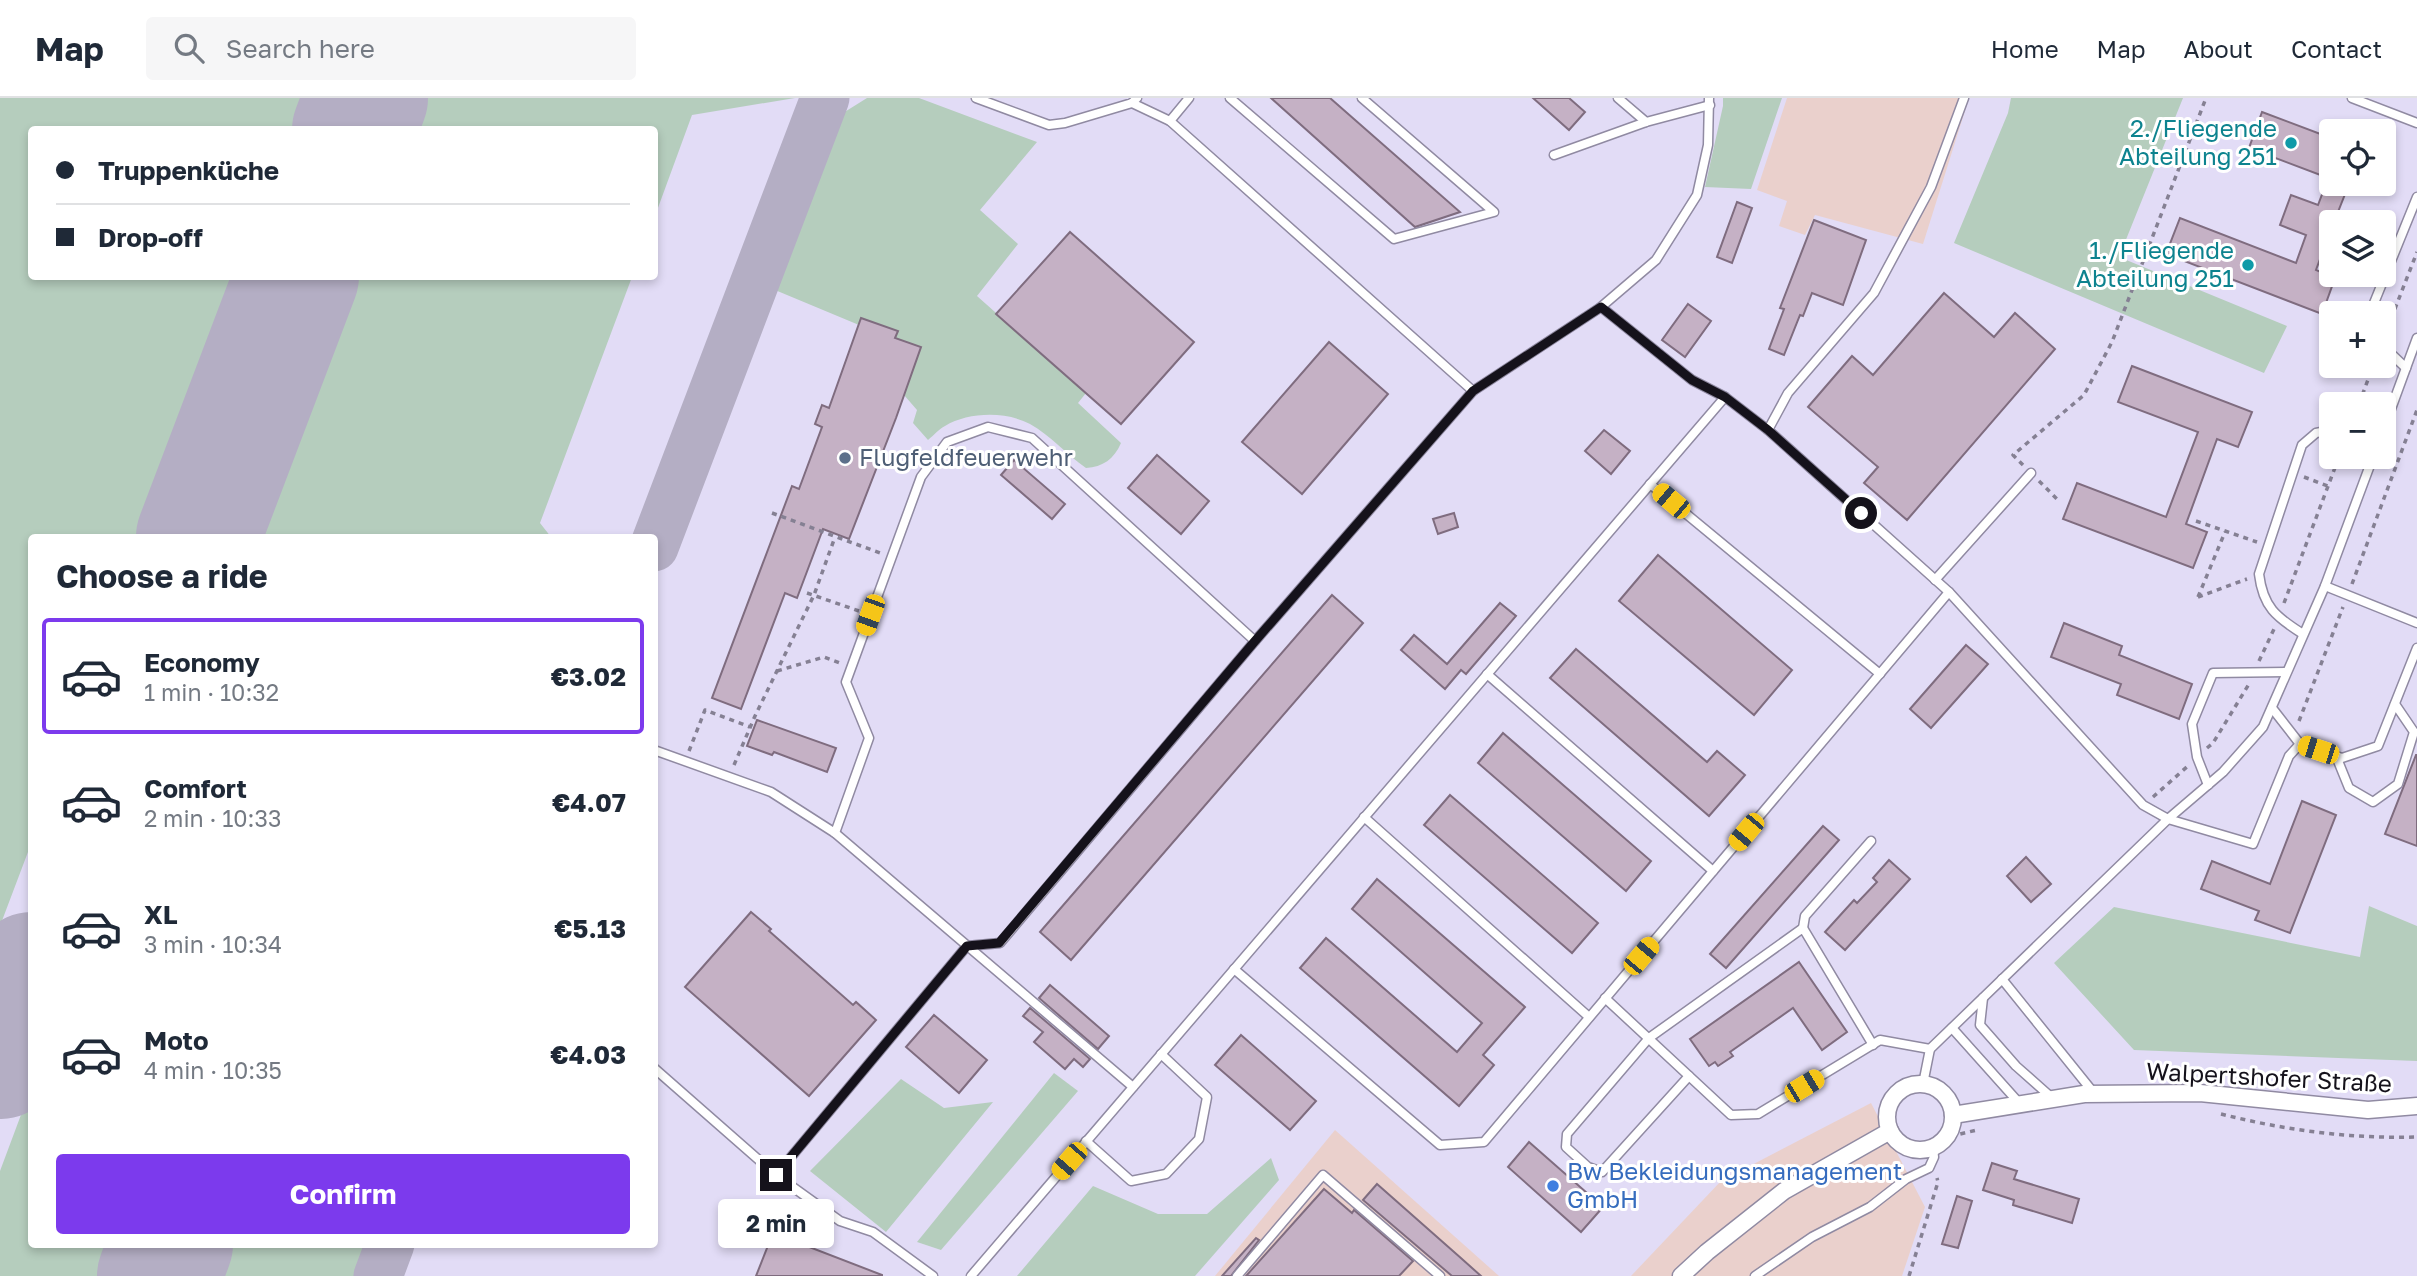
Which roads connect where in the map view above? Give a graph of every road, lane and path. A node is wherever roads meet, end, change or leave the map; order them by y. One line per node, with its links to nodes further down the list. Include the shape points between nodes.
1 (976, 98): 9 (lane, via 1049,125)
2 (1189, 98): 11 (lane)
3 (1230, 98): 4 (lane, via 1394,239 1494,212)
4 (1362, 98)
5 (1618, 98): 12 (lane)
6 (1964, 98): 27 (lane, via 1931,187 1874,293 1788,393)
7 (2206, 98): 31 (path, via 2112,342 2084,395 2013,455)
8 (2352, 98): 13 (lane)
9 (1135, 100): 11 (lane)
10 (1710, 101): 12 (lane); 18 (lane, via 1697,195 1656,260)
11 (1170, 121): 23 (lane)
12 (1646, 122): 14 (lane)
13 (2417, 123)
14 (1554, 155)
15 (2417, 197): 17 (lane)
16 (2417, 252): 19 (path)
17 (2375, 301)
18 (1601, 307): 23 (lane); 25 (lane, via 1692,380)
19 (2396, 307)
20 (2416, 343): 22 (lane)
21 (2396, 358): 22 (lane)
22 (2406, 368): 24 (lane)
23 (1473, 391): 53 (lane)
24 (2396, 395)
25 (1725, 397): 27 (lane); 33 (lane)
26 (2417, 410): 48 (path)
27 (1768, 430): 43 (lane)
28 (2319, 432): 32 (lane, via 2302,445)
29 (2334, 469): 34 (path)
30 (2369, 469): 44 (lane)
31 (2031, 473): 35 (path); 43 (lane)
32 (2293, 473): 34 (path); 40 (lane)
33 (1650, 484): 59 (lane); 60 (lane)
34 (2328, 486): 50 (path)
35 (2059, 501)
36 (772, 513): 39 (path)
37 (2196, 521): 38 (path)
38 (2225, 531): 40 (path); 42 (path, via 2198,597)
39 (835, 537): 41 (path); 47 (path)
40 (2267, 545): 42 (lane)
41 (892, 557): 49 (lane); 53 (lane, via 921,477 947,442 988,427 1032,438)
42 (2259, 574): 50 (lane, via 2262,595)
43 (1935, 580): 45 (lane)
44 (2325, 586): 48 (lane); 52 (lane)
45 (1949, 592): 60 (lane); 72 (lane)
46 (807, 593): 47 (path)
47 (814, 595): 49 (path); 56 (path)
48 (2347, 595): 51 (lane); 64 (path)
49 (870, 615): 55 (lane)
50 (2278, 619): 52 (lane); 57 (path)
51 (2417, 622)
52 (2303, 634): 58 (lane)
53 (1255, 641): 79 (lane, via 999,943)
54 (2417, 648): 61 (lane)
55 (852, 667): 56 (path, via 824,657); 75 (lane, via 846,682 869,738)
56 (776, 671): 63 (path)
57 (2254, 671): 58 (lane); 68 (path, via 2213,743); 68 (lane, via 2213,673 2192,724)
58 (2286, 672): 62 (lane)
59 (1487, 674): 73 (lane); 77 (lane)
60 (1880, 674): 77 (lane)
61 (2395, 704): 67 (lane, via 2378,746); 67 (lane, via 2414,732 2398,784 2373,802 2350,788)
62 (2272, 708): 64 (lane); 71 (lane, via 2263,727)
63 (750, 727): 69 (path, via 705,710); 70 (path)
64 (2293, 736): 65 (lane)
65 (2300, 744): 67 (lane); 74 (lane, via 2289,756 2253,844)
66 (658, 751): 69 (lane)
67 (2336, 756)
68 (2197, 757): 71 (lane); 72 (path)
69 (685, 761): 70 (lane)
70 (730, 777): 75 (lane, via 771,792)
71 (2208, 785): 74 (lane)
72 (2143, 806): 74 (lane)
73 (1364, 817): 80 (lane); 84 (lane)
74 (2168, 819): 81 (lane)
75 (835, 833): 79 (lane)
76 (1871, 841): 78 (lane, via 1805,916)
77 (1713, 871): 82 (lane)
78 (1803, 928): 86 (lane); 87 (lane)
79 (967, 946): 93 (lane); 105 (lane)
80 (1234, 969): 84 (lane, via 1440,1145 1484,1142); 89 (lane)
81 (2002, 979): 83 (lane); 94 (lane)
82 (1605, 998): 84 (lane); 86 (lane)
83 (1983, 998): 85 (lane); 95 (lane, via 1980,1025 2016,1066)
84 (1590, 1017)
85 (1952, 1027): 88 (lane); 96 (lane)
86 (1649, 1038): 91 (lane); 91 (lane, via 1567,1134 1566,1147 1573,1154 1602,1172)
87 (1873, 1045): 88 (lane, via 1880,1040); 91 (lane, via 1758,1114 1731,1115)
88 (1930, 1049): 92 (lane)
89 (1161, 1054): 93 (lane); 103 (lane, via 1207,1097 1199,1139 1166,1174 1131,1181)
90 (658, 1072): 105 (lane)
91 (1689, 1076)
92 (1923, 1084): 99 (street, via 1944,1094); 101 (street, via 1904,1088 1890,1102)
93 (1133, 1087): 103 (lane)
94 (2094, 1094): 95 (street, Walpertshofer Straße); 97 (street, Walpertshofer Straße, via 2200,1093 2368,1110)
95 (2054, 1099): 96 (street, Walpertshofer Straße)
96 (2021, 1104): 99 (street, Walpertshofer Straße)
97 (2417, 1106)
98 (2217, 1113): 102 (path, via 2272,1127)
99 (1953, 1115): 104 (street, via 1948,1134)
100 (1978, 1129): 104 (path, via 1956,1135)
101 (1890, 1132): 104 (street, via 1904,1146); 110 (street, via 1784,1191)
102 (2417, 1137)
103 (1086, 1142): 107 (lane)
104 (1933, 1152): 111 (lane, via 1929,1168); 112 (path, via 1938,1182)
105 (776, 1175): 106 (lane, via 840,1221 873,1232)
106 (933, 1276)
107 (971, 1276)
108 (1237, 1276): 109 (lane, via 1323,1175)
109 (1440, 1276)
110 (1681, 1276)
111 (1755, 1276)
112 (1909, 1276)

